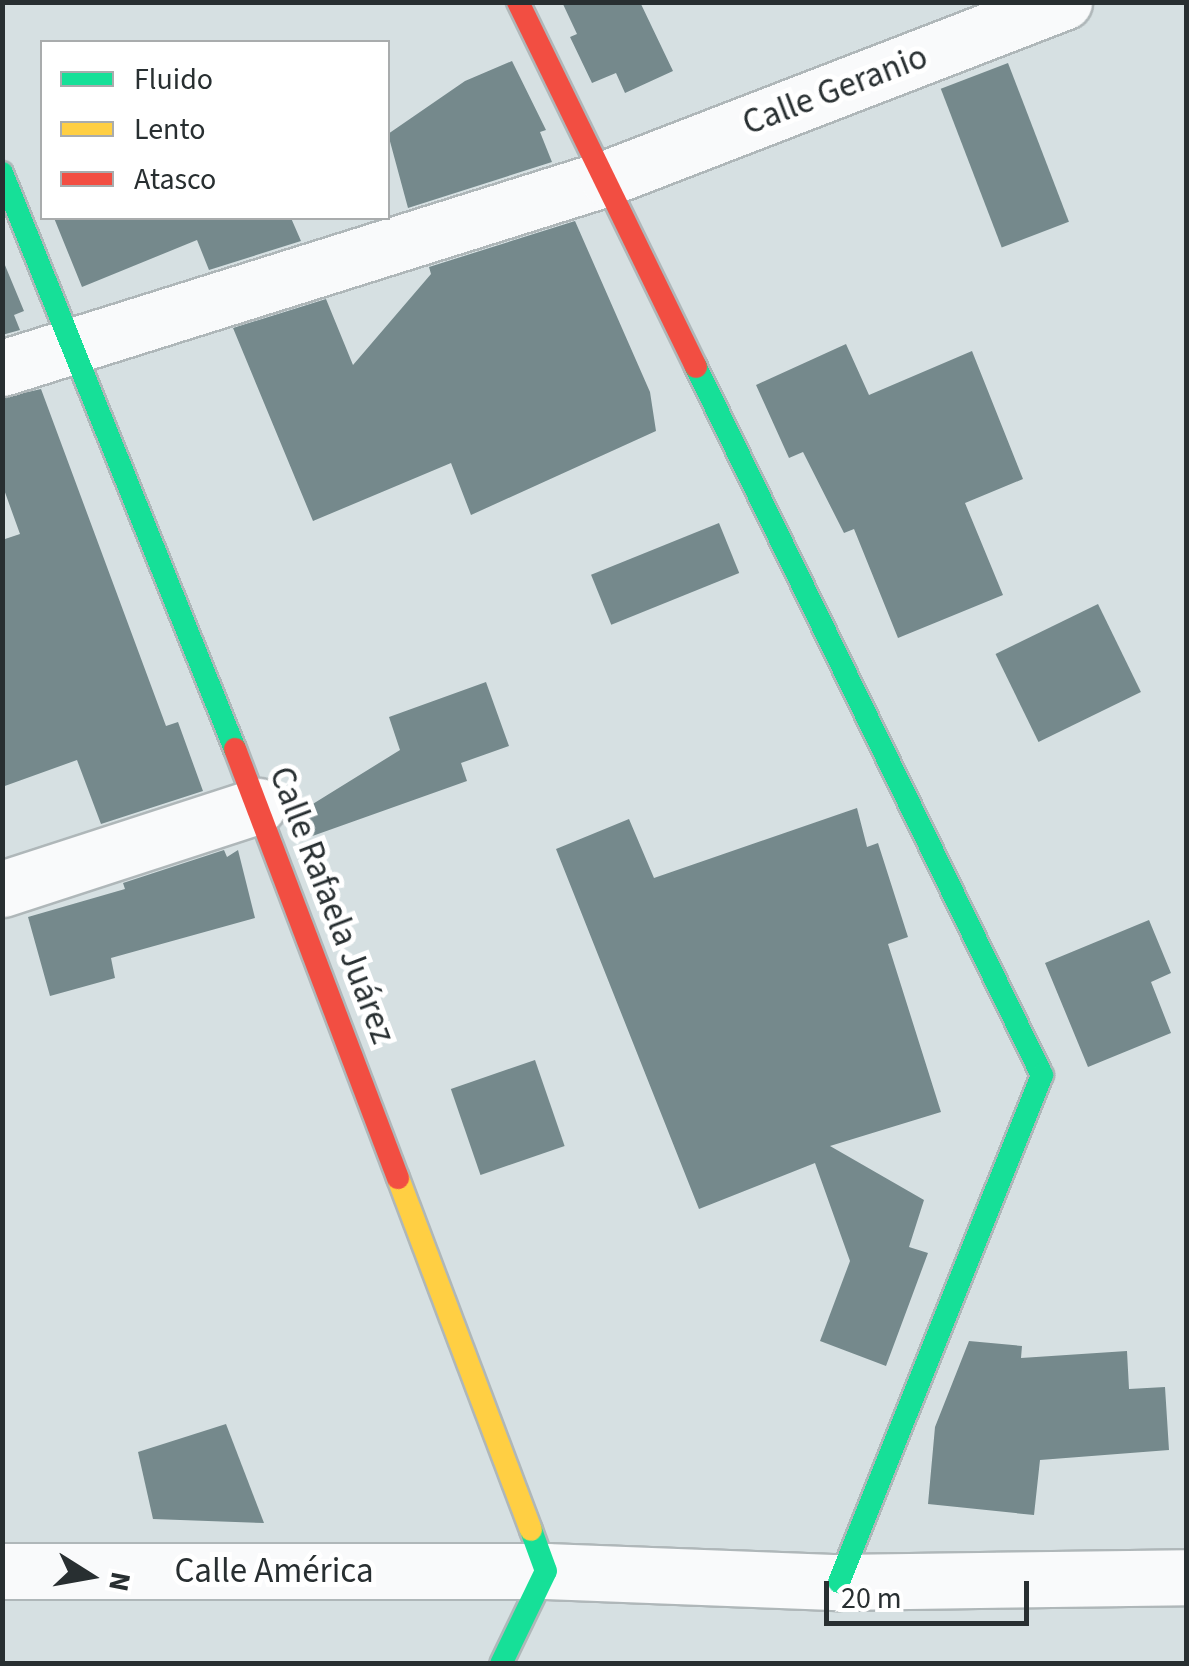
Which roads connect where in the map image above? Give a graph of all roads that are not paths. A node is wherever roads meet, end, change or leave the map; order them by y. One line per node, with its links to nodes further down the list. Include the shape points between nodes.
1 (518, 2): 4 (street)
2 (1064, 2): 4 (street, Calle Geranio)
3 (2, 173): 5 (street, Calle Rafaela Juárez)
4 (606, 178): 5 (street, Calle Geranio); 12 (street, via 1042,1075)
5 (73, 345): 6 (street, Calle Geranio); 7 (street, Calle Rafaela Juárez)
6 (2, 368)
7 (258, 806): 8 (street); 9 (street, Calle Rafaela Juárez)
8 (2, 889)
9 (546, 1571): 10 (street, Calle América); 12 (street, Calle América); 13 (street)
10 (2, 1572)
11 (1186, 1578): 12 (street, Calle América)
12 (839, 1582)
13 (501, 1664)

